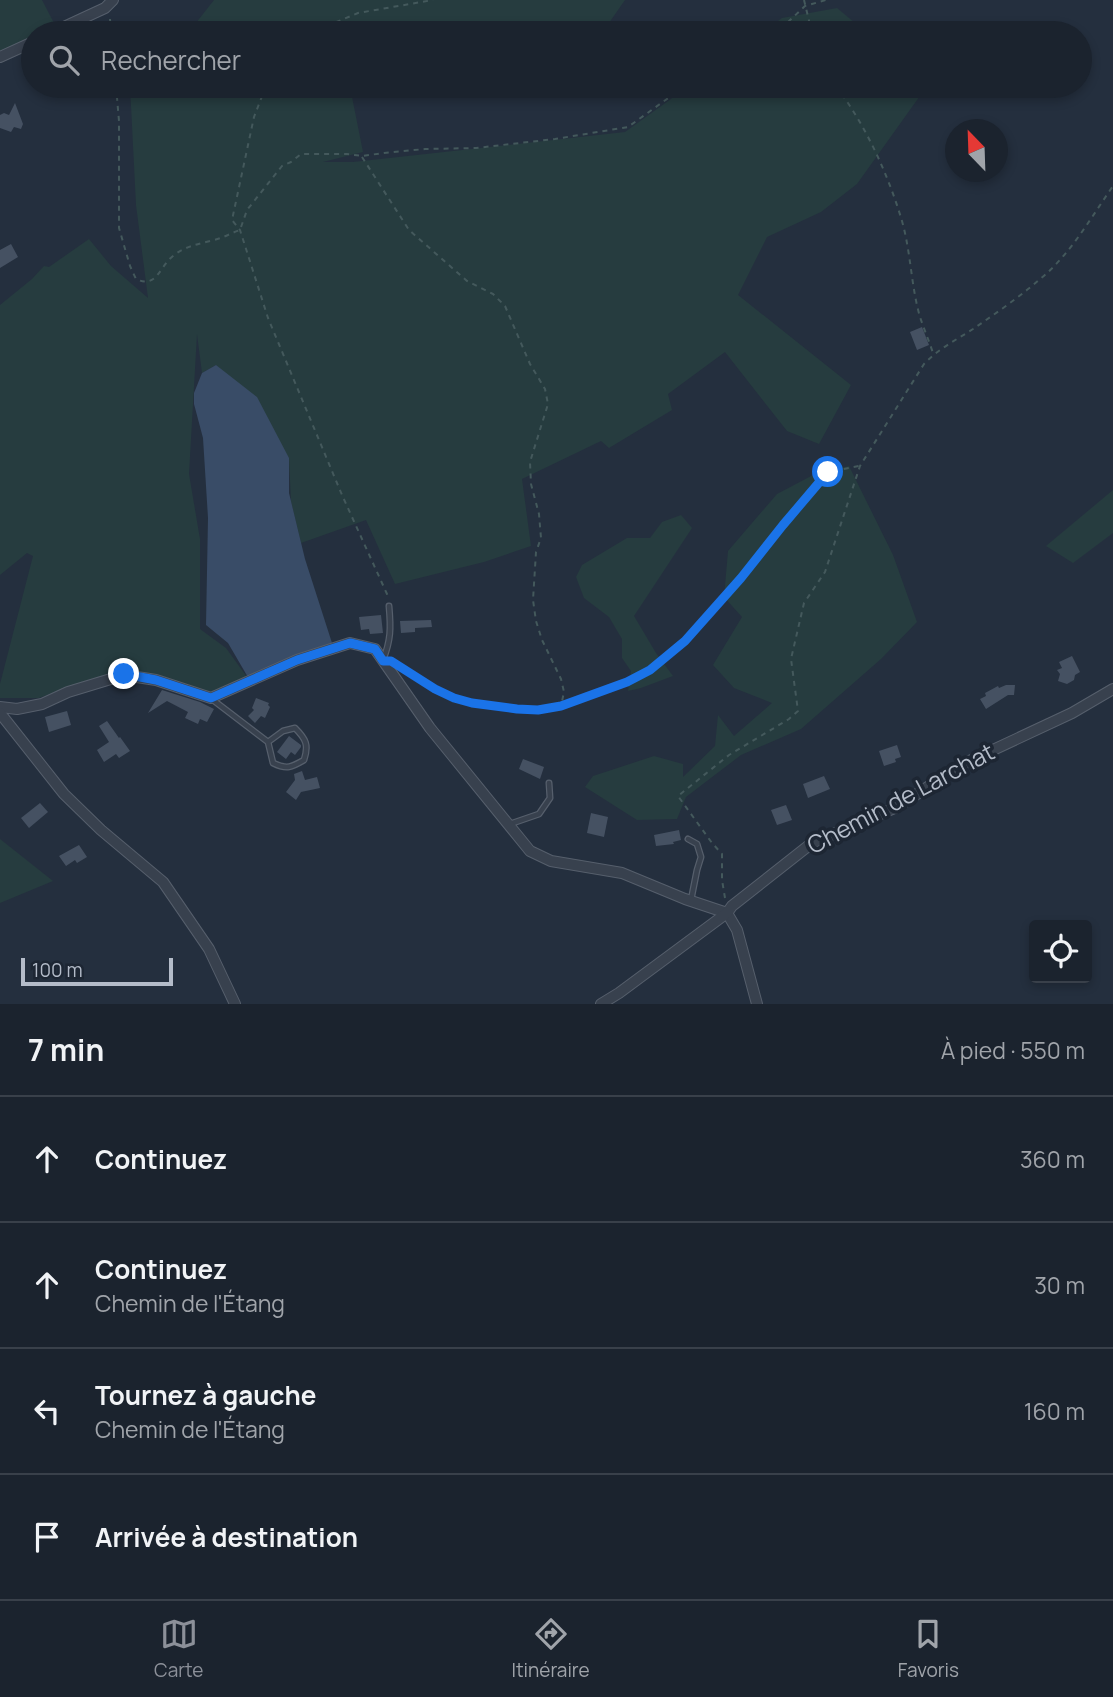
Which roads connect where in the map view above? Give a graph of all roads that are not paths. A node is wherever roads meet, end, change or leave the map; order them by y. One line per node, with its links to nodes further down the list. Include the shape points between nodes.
1 (111, 2): 2 (street)
2 (77, 21)
3 (21, 47): 4 (street)
4 (0, 57)
5 (389, 606): 6 (lane, via 390,642)
6 (383, 661): 8 (street, via 375,649 350,643 297,660); 13 (street, via 430,728)
7 (1113, 689): 16 (street, Chemin de Larchat, via 963,764 897,807 812,843)
8 (211, 698): 9 (street, via 124,674 42,704); 11 (lane)
9 (0, 707)
10 (0, 713): 17 (street, via 64,794 163,882 209,948)
11 (268, 742): 11 (lane, via 273,763 281,767 304,760 308,749 295,728)
12 (549, 783): 13 (lane, via 550,798 539,814)
13 (510, 825): 15 (street, via 530,851 551,861 622,873)
14 (688, 839): 15 (lane, via 696,844 701,857)
15 (690, 901): 16 (street)
16 (727, 913): 18 (street, Chemin de Larchat); 19 (street, via 737,930)
17 (235, 1004)
18 (601, 1004)
19 (757, 1004)

